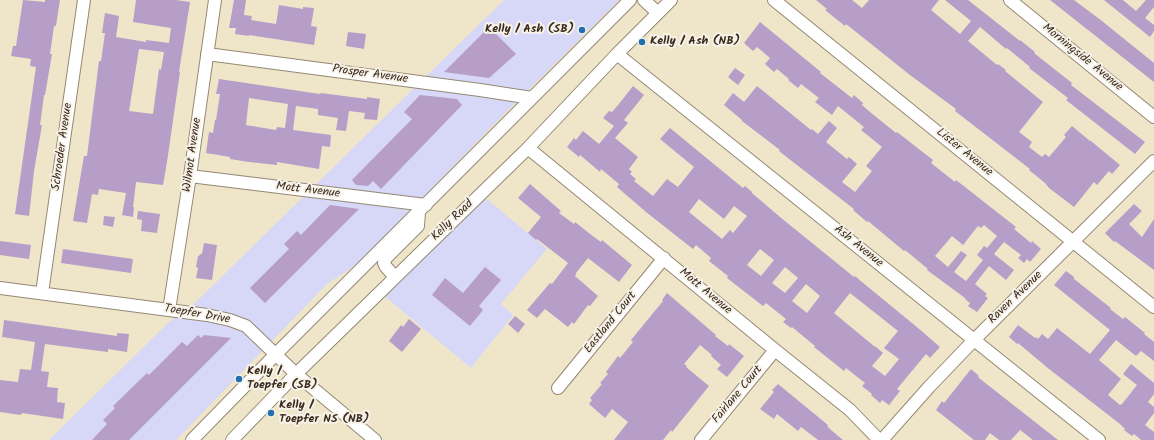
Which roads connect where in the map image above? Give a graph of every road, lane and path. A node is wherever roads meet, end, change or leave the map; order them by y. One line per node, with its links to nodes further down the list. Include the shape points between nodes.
1 (84, 0): 21 (street, Schroeder Avenue)
2 (215, 0): 9 (street, Wilmot Avenue)
3 (630, 0): 11 (street)
4 (644, 0): 8 (street)
5 (671, 0): 8 (street, Kelly Road)
6 (774, 0): 17 (street, Lister Avenue)
7 (1010, 0): 12 (street, Morningside Avenue)
8 (658, 13): 10 (street, Kelly Road)
9 (208, 54): 11 (street, Prosper Avenue); 15 (street, Wilmot Avenue)
10 (617, 54): 13 (street, Kelly Road); 24 (street, Ash Avenue)
11 (532, 98): 16 (street)
12 (1154, 117)
13 (528, 148): 18 (street, Mott Avenue); 19 (street, Kelly Road)
14 (1154, 161): 17 (street, Raven Avenue)
15 (190, 176): 16 (street, Mott Avenue); 23 (street, Wilmot Avenue)
16 (422, 209): 19 (street, via 418,226 385,259 386,267); 26 (street)
17 (1073, 242): 22 (street, Lister Avenue); 24 (street, Raven Avenue)
18 (664, 258): 25 (street, Mott Avenue); 28 (street, Eastland Court)
19 (395, 277): 27 (street, Kelly Road)
20 (0, 288): 21 (street, Toepfer Drive)
21 (42, 293): 23 (street, Toepfer Drive)
22 (1154, 307)
23 (169, 310): 26 (street, Toepfer Drive, via 207,315 246,326)
24 (974, 340): 34 (street, Raven Avenue, via 928,387); 35 (street, Ash Avenue)
25 (775, 350): 32 (street, Fairlane Court); 33 (street, Mott Avenue, via 850,410)
26 (276, 354): 27 (street, Toepfer Drive); 29 (street)
27 (296, 374): 30 (street, Kelly Road); 31 (street, Toepfer Drive)
28 (558, 388)
29 (192, 440)
30 (232, 440)
31 (375, 440)
32 (701, 440)
33 (879, 440)
34 (882, 440)
35 (1099, 440)

